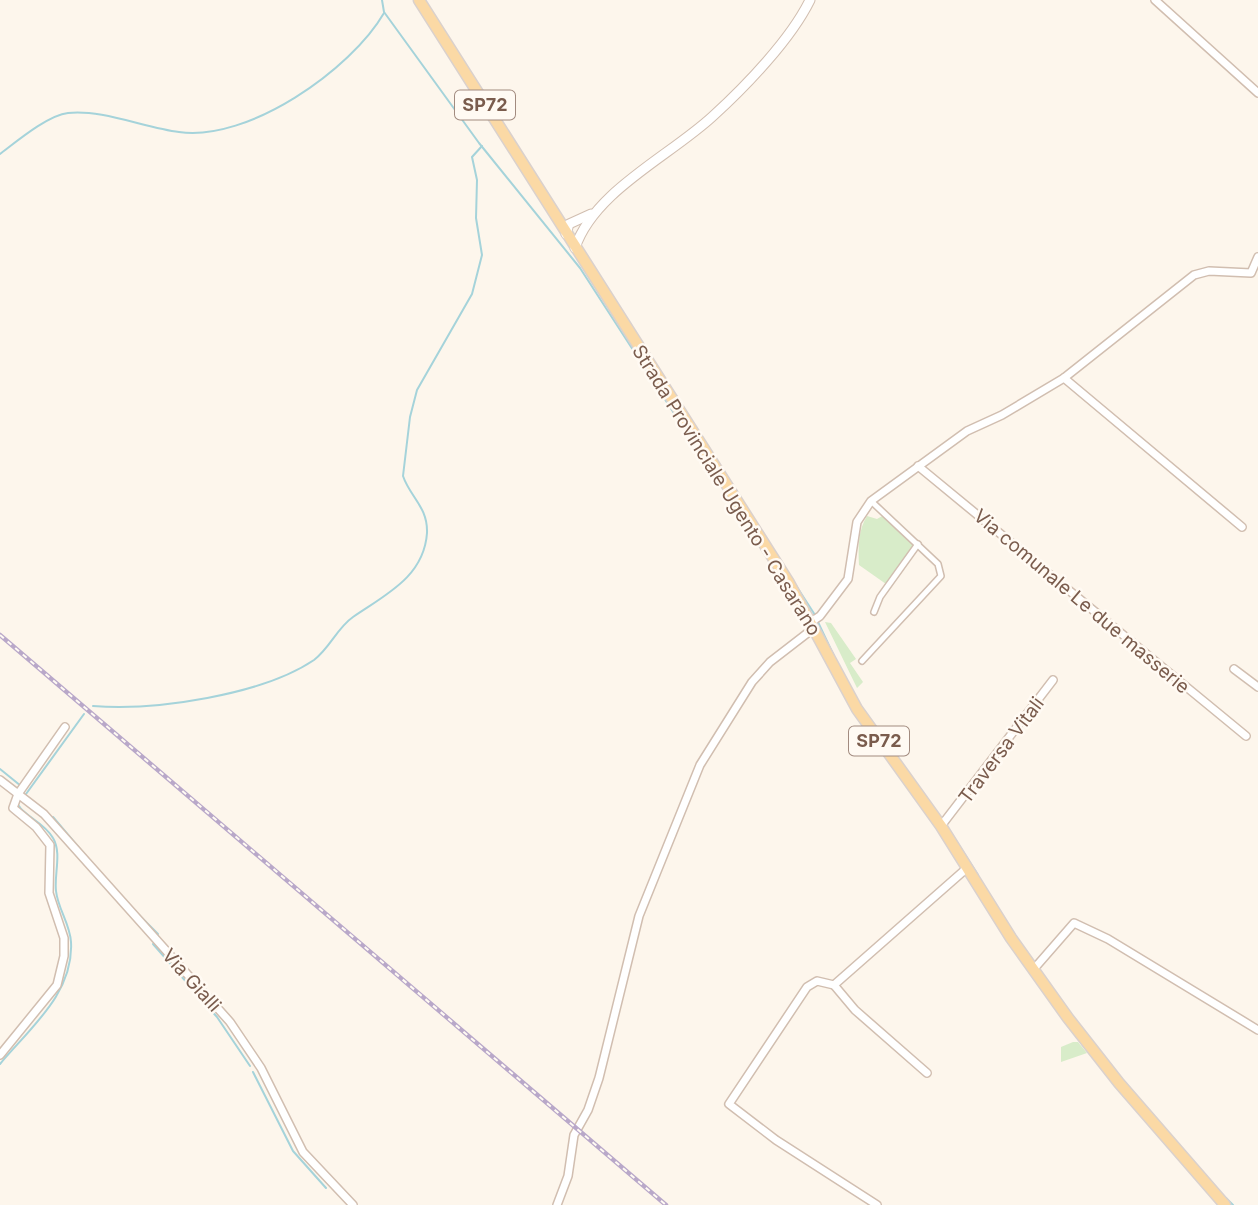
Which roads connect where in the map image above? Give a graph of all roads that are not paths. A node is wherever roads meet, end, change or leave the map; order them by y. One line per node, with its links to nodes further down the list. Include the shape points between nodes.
1 (419, 0): 5 (main road, Strada Provinciale Ugento - Casarano / SP72)
2 (810, 0): 6 (street, via 793,28 713,116)
3 (1155, 0): 4 (street)
4 (1258, 93)
5 (551, 211): 6 (street); 7 (main road, Strada Provinciale Ugento - Casarano / SP72)
6 (580, 222): 7 (street, via 572,234); 8 (street)
7 (566, 234): 8 (main road, Strada Provinciale Ugento - Casarano / SP72)
8 (575, 248): 17 (main road, Strada Provinciale Ugento - Casarano / SP72)
9 (1258, 257): 10 (street)
10 (1254, 275): 11 (street, via 1209,271 1194,275)
11 (1064, 378): 12 (street, via 967,431); 14 (street)
12 (918, 466): 13 (street); 23 (street, Via comunale Le due masserie)
13 (871, 501): 15 (street); 17 (street, via 857,522 848,579)
14 (1242, 527)
15 (918, 544): 16 (street); 18 (street, via 938,564 941,576)
16 (874, 612)
17 (815, 622): 26 (main road, Strada Provinciale Ugento - Casarano / SP72, via 857,709); 34 (street, via 752,682 700,765 639,916 618,1013 588,1110 574,1135 568,1176)
18 (862, 661)
19 (1234, 669): 21 (street)
20 (1053, 680): 26 (street, Traversa Vitali)
21 (1258, 687)
22 (65, 727): 25 (street)
23 (1246, 736)
24 (1, 784): 25 (street, Via Gialli)
25 (21, 790): 31 (street, via 13,808 16,814 36,827 50,845 49,893 62,929 64,956 57,985); 33 (street, Via Gialli, via 230,1022 261,1068 303,1152)
26 (944, 822): 27 (main road, Strada Provinciale Ugento - Casarano / SP72)
27 (967, 868): 28 (main road, Strada Provinciale Ugento - Casarano / SP72); 29 (street)
28 (1037, 967): 30 (street, via 1074,923); 36 (main road, Strada Provinciale Ugento - Casarano / SP72, via 1119,1083)
29 (834, 985): 32 (street, via 855,1010); 35 (street, via 817,981 807,987 729,1104)
30 (1258, 1030)
31 (0, 1055)
32 (927, 1073)
33 (353, 1205)
34 (557, 1205)
35 (877, 1205)
36 (1225, 1205)

